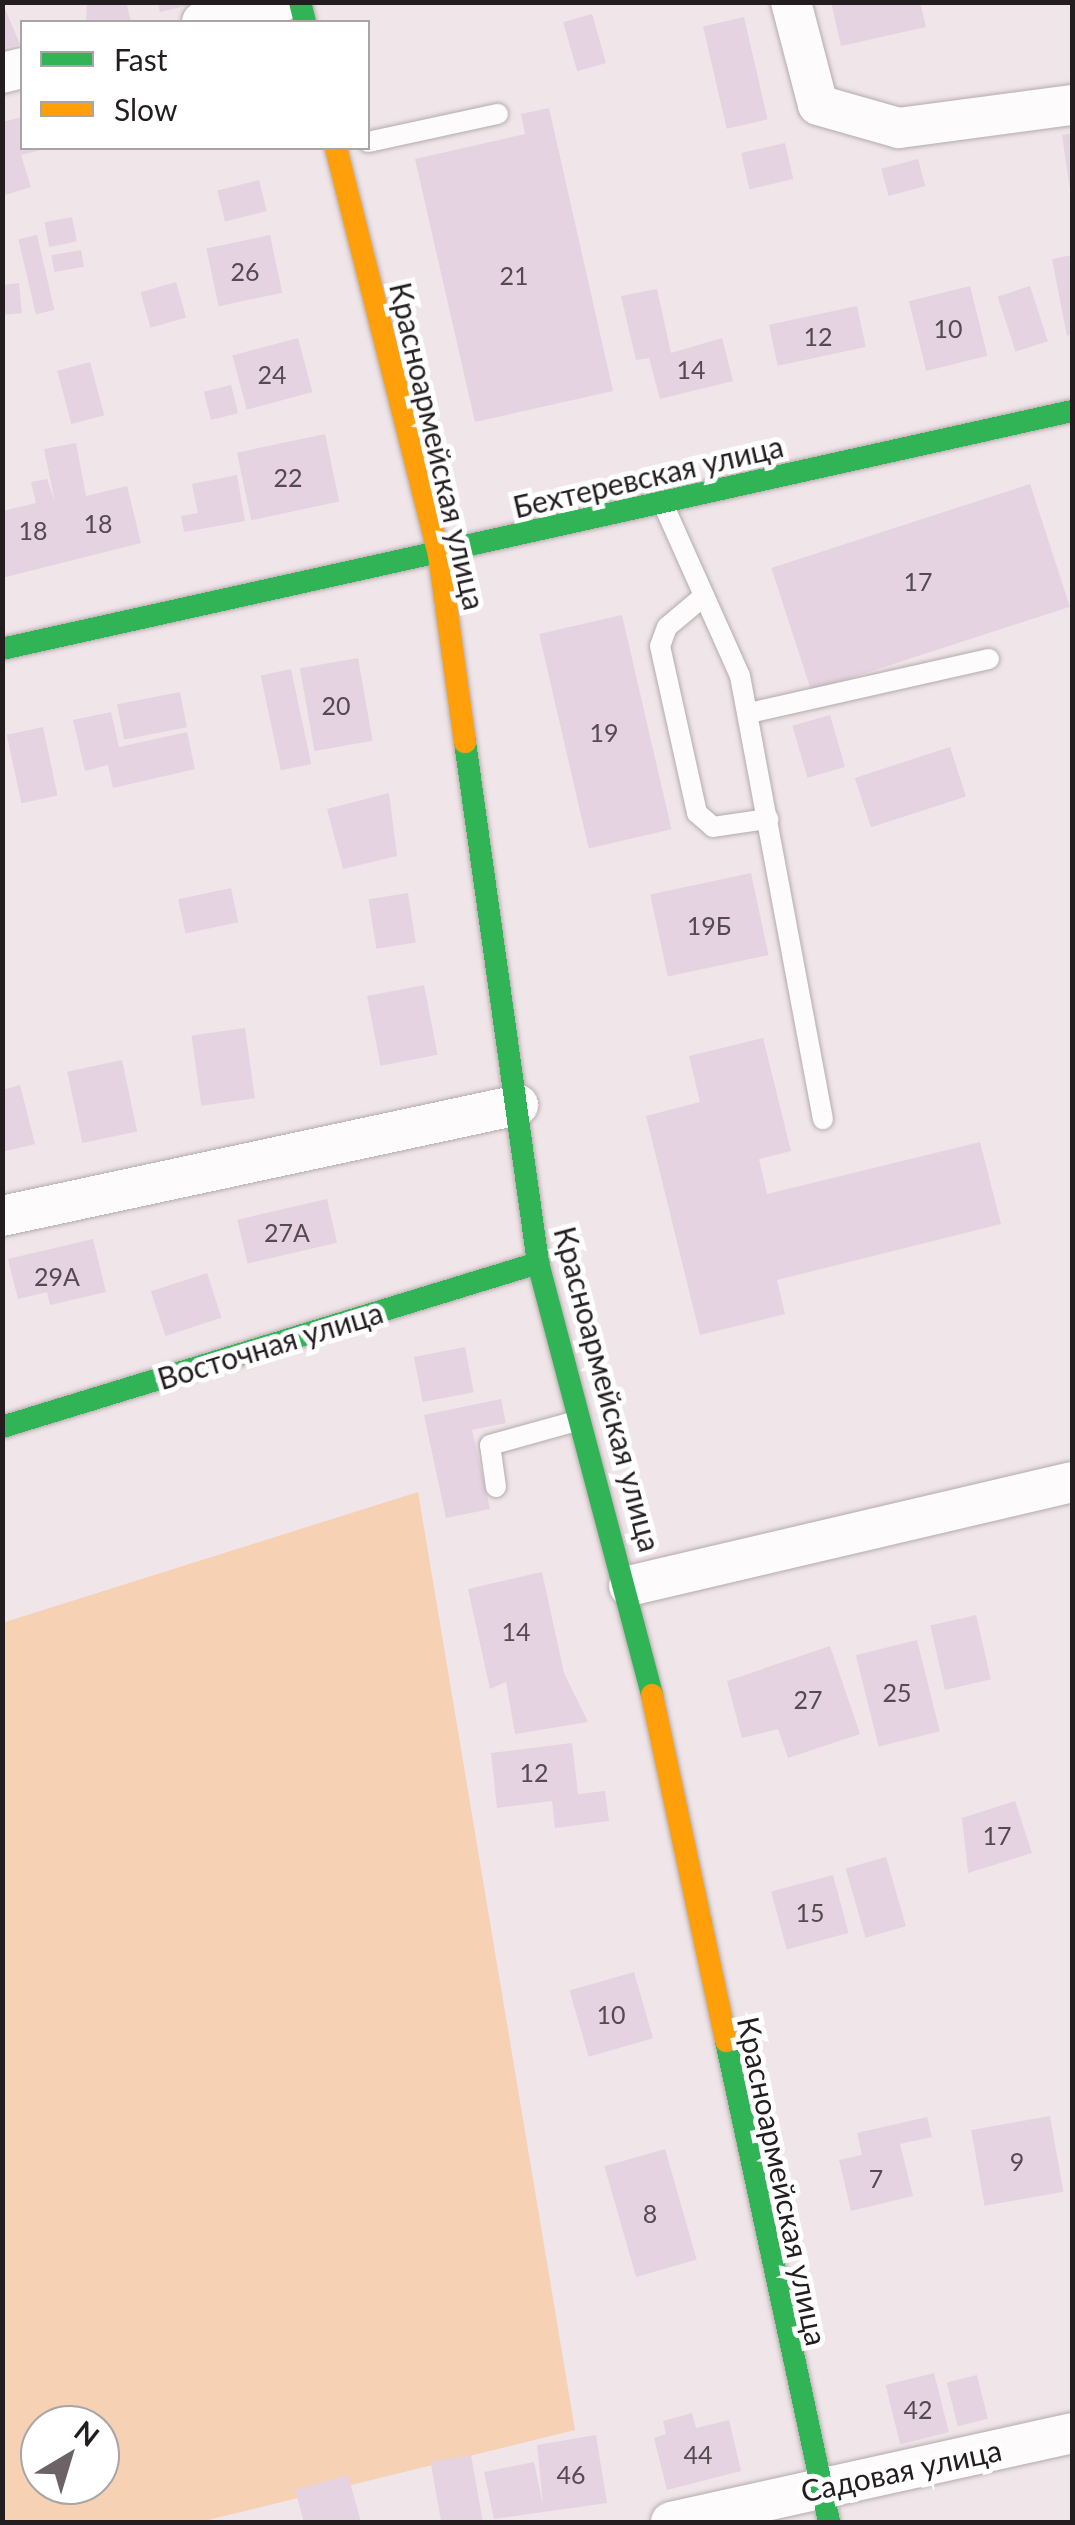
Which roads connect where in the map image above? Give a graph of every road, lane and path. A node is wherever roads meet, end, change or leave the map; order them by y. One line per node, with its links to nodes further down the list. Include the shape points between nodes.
1 (282, 2): 3 (street)
2 (791, 2): 4 (street, via 818,105 899,128)
3 (210, 20)
4 (1072, 106)
5 (498, 114): 6 (lane)
6 (370, 142)
7 (338, 150): 10 (street, Красноармейская улица)
8 (1072, 410): 9 (street, Бехтеревская улица)
9 (663, 504): 10 (street, Бехтеревская улица); 11 (lane)
10 (439, 555): 12 (street, Бехтеревская улица); 16 (street, Красноармейская улица)
11 (704, 596): 14 (lane); 15 (lane, via 667,626 660,657 697,814 713,827)
12 (2, 649)
13 (989, 659): 14 (lane)
14 (749, 713): 15 (lane)
15 (768, 819): 17 (lane)
16 (518, 1105): 18 (street); 19 (street, Красноармейская улица)
17 (823, 1119)
18 (2, 1216)
19 (538, 1263): 20 (street, Красноармейская улица); 21 (street, Восточная улица)
20 (582, 1420): 23 (lane, via 490,1445); 24 (street, Красноармейская улица)
21 (2, 1427)
22 (1072, 1482): 24 (street)
23 (496, 1487)
24 (629, 1586): 26 (street, Красноармейская улица)
25 (1072, 2434): 26 (street, Садовая улица)
26 (822, 2505): 27 (street, Садовая улица)
27 (671, 2522)

